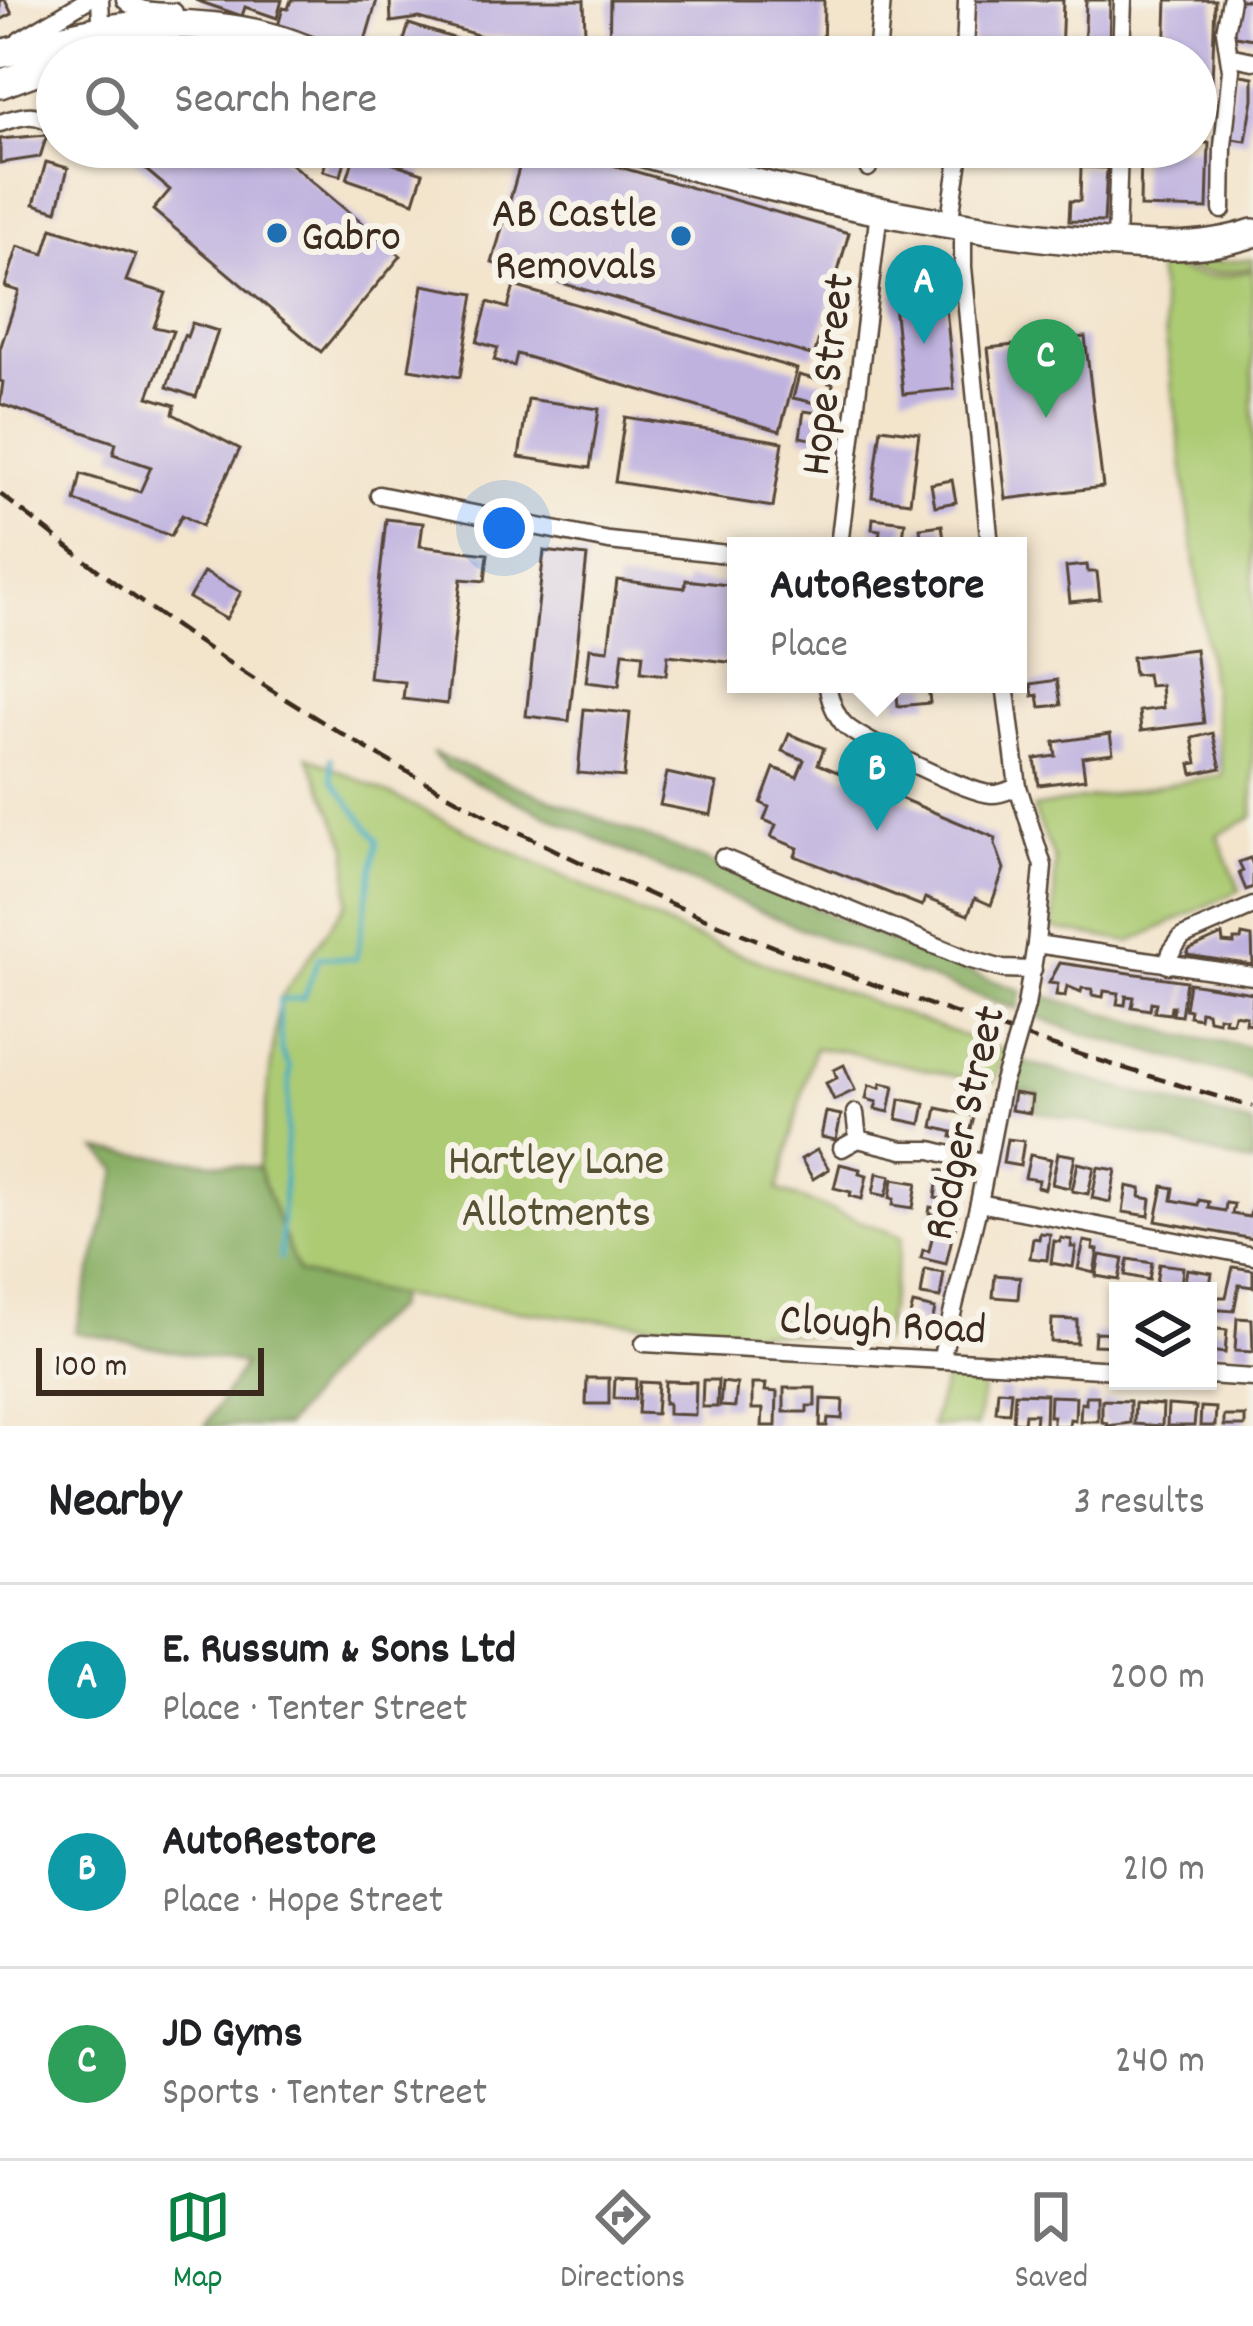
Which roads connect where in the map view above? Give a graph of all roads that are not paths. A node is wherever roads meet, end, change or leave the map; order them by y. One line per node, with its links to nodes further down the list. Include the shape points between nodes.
1 (87, 0): 9 (street)
2 (100, 0): 10 (street)
3 (124, 0): 8 (street)
4 (882, 0): 13 (street)
5 (967, 0): 14 (street)
6 (1123, 0): 15 (street)
7 (1231, 0): 17 (street)
8 (229, 28): 11 (main road, via 148,26); 12 (main road)
9 (42, 36)
10 (103, 36)
11 (116, 36)
12 (261, 36)
13 (879, 36)
14 (966, 36)
15 (1122, 36)
16 (36, 41): 21 (street)
17 (1229, 56): 19 (street); 28 (street)
18 (36, 59): 21 (main road)
19 (1253, 61)
20 (36, 65): 21 (main road)
21 (2, 68): 23 (street)
22 (36, 115): 23 (street)
23 (19, 116): 24 (street)
24 (0, 123)
25 (697, 168): 29 (main road)
26 (960, 168): 30 (street)
27 (1118, 168): 32 (street)
28 (1222, 210)
29 (879, 211): 30 (main road); 34 (street, Hope Street)
30 (956, 225): 32 (main road); 35 (street)
31 (1253, 233): 32 (main road, via 1193,246)
32 (1115, 244)
33 (379, 496): 36 (street, via 609,541)
34 (840, 537)
35 (989, 537)
36 (727, 554)
37 (828, 693): 39 (street, via 843,725 900,757 977,792)
38 (1006, 693): 39 (street, Rodger Street)
39 (1018, 787): 42 (street, Rodger Street, via 1043,866)
40 (723, 858): 44 (street, via 968,959)
41 (1253, 906): 43 (street, via 1182,937)
42 (1036, 944): 43 (street); 44 (street, Rodger Street)
43 (1168, 965): 45 (street)
44 (1033, 970): 47 (street, Rodger Street, bridge)
45 (1253, 976)
46 (855, 1113): 47 (street, via 850,1143)
47 (986, 1164): 48 (street, Rodger Street)
48 (979, 1203): 49 (street); 51 (street, Rodger Street)
49 (1253, 1256)
50 (644, 1343): 51 (street, Clough Road)
51 (941, 1360): 52 (street, Clough Road)
52 (1109, 1369)
53 (1217, 1376): 54 (street)
54 (1253, 1378)

